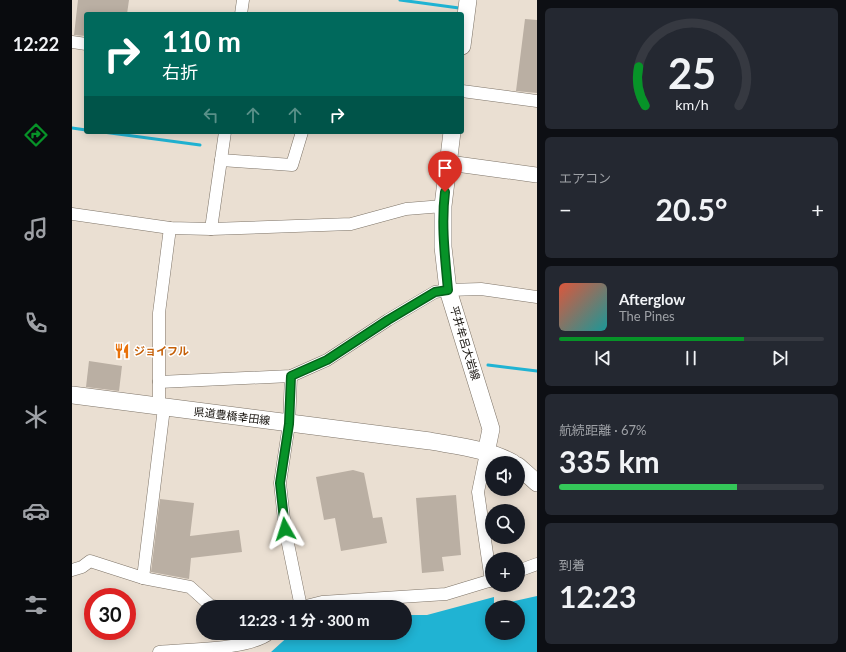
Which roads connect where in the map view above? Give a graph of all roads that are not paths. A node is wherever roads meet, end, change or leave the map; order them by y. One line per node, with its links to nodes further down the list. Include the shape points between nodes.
1 (242, 0): 3 (street)
2 (468, 0): 4 (main road)
3 (241, 12)
4 (464, 31)
5 (72, 42): 6 (street)
6 (84, 44)
7 (464, 91): 8 (street)
8 (537, 101)
9 (225, 134): 12 (street)
10 (301, 134): 12 (street, via 292,165)
11 (452, 134): 13 (main road, 平井牟呂大岩線)
12 (221, 160): 18 (street)
13 (449, 163): 14 (street); 15 (main road, 平井牟呂大岩線)
14 (537, 175)
15 (443, 206): 18 (street, via 406,209 351,224); 19 (main road, 平井牟呂大岩線, via 443,247)
16 (72, 214): 17 (street)
17 (170, 228): 18 (street); 22 (street, via 160,313)
18 (212, 229)
19 (448, 290): 20 (street, via 481,289); 21 (street, via 435,292 327,360); 26 (main road, 平井牟呂大岩線, via 491,429)
20 (537, 297)
21 (291, 376): 22 (street); 25 (street)
22 (159, 382): 24 (street)
23 (72, 395): 24 (main road, 県道豊橋幸田線)
24 (161, 407): 25 (main road, 県道豊橋幸田線); 34 (street)
25 (289, 424): 26 (main road, 県道豊橋幸田線, via 430,441); 37 (street, via 280,483 285,529)
26 (486, 453): 27 (main road); 30 (street, via 478,492)
27 (497, 456)
28 (525, 472): 29 (main road)
29 (537, 483)
30 (488, 552)
31 (537, 564): 32 (street)
32 (525, 568)
33 (72, 570): 34 (street, via 90,561)
34 (143, 578): 36 (street, via 190,587)
35 (485, 582): 38 (street, via 446,594)
36 (204, 600)
37 (299, 600)
38 (353, 600)
39 (259, 640): 40 (street, via 244,644)
40 (159, 652)

